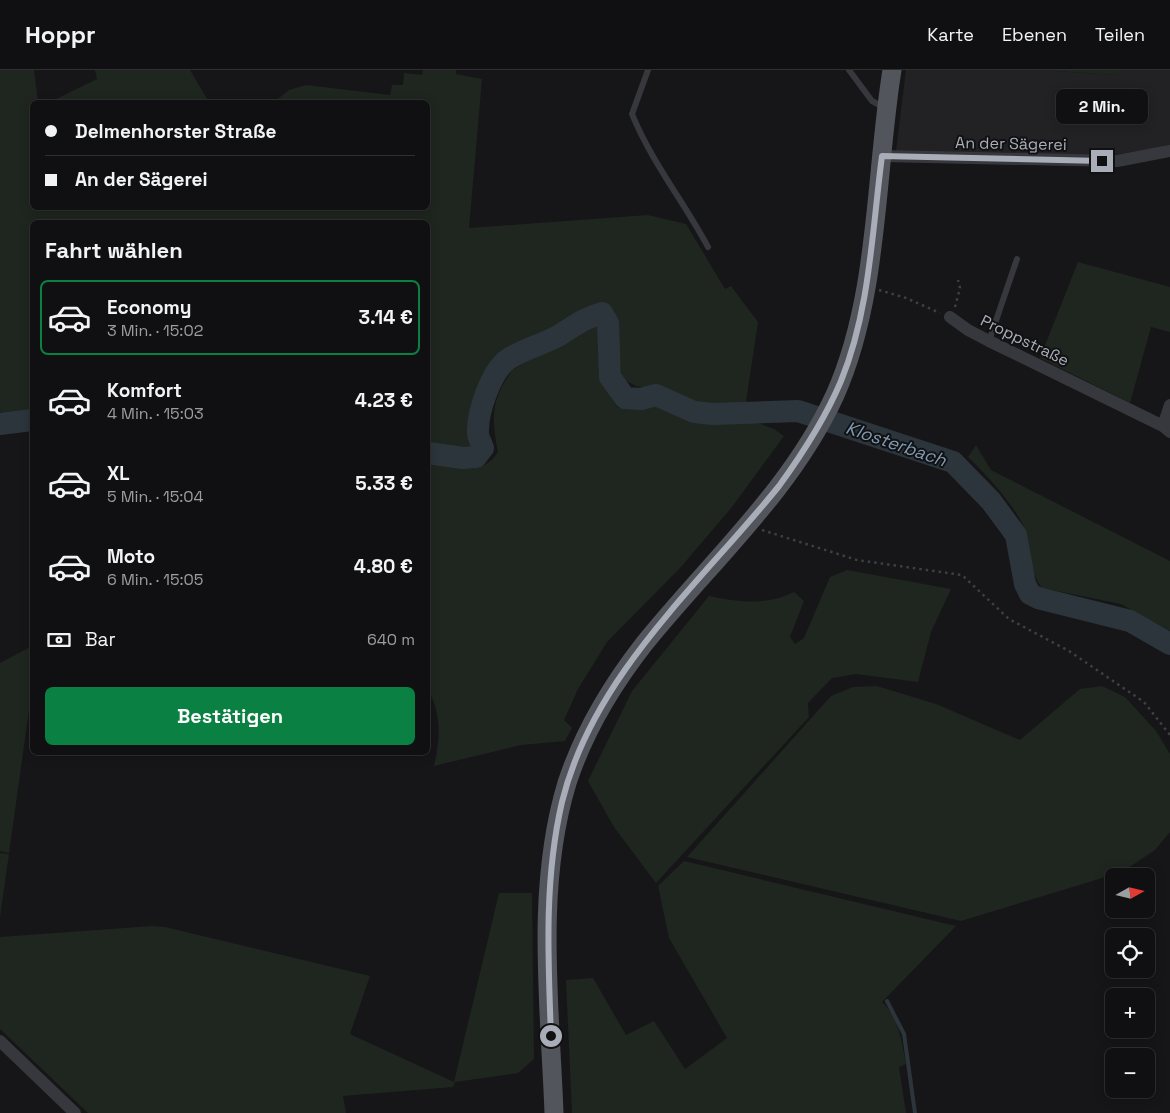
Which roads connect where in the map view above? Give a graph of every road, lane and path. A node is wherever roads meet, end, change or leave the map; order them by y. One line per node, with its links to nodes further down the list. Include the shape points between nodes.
1 (648, 70): 7 (lane, via 632,114 642,138)
2 (849, 70): 4 (lane, via 872,102)
3 (892, 70): 4 (main road)
4 (887, 109): 6 (main road)
5 (1170, 151): 6 (street, An der Sägerei, via 1117,161)
6 (882, 156): 19 (main road, via 866,287 857,331 828,410 789,471 757,512 629,664 601,709 573,767 557,827 550,880 548,959)
7 (708, 247)
8 (1017, 258): 12 (lane)
9 (958, 280): 11 (path, via 960,288)
10 (875, 289): 11 (path)
11 (951, 317): 12 (street, Proppstraße)
12 (988, 341): 14 (street, Proppstraße)
13 (1170, 405): 14 (street, Proppstraße)
14 (1166, 429)
15 (766, 522): 16 (path, via 761,530 857,560 962,575 1008,619 1068,650 1144,702)
16 (1170, 735)
17 (0, 1041): 18 (street)
18 (75, 1113)
19 (554, 1113)

